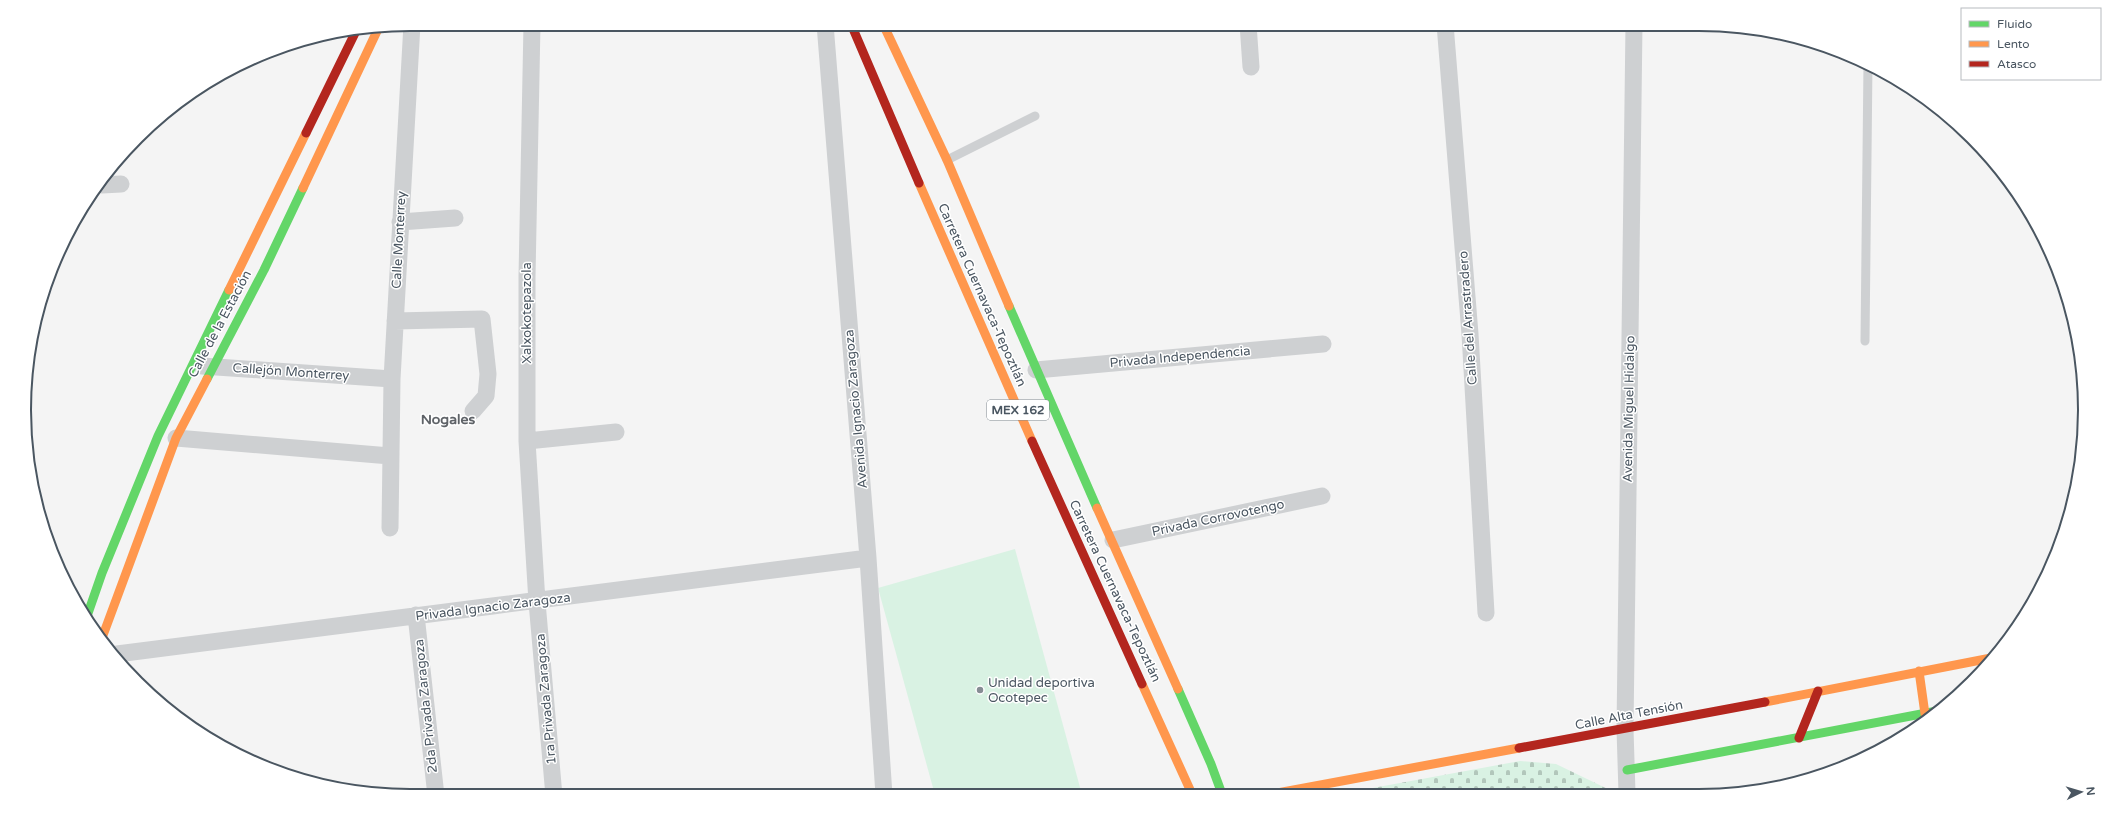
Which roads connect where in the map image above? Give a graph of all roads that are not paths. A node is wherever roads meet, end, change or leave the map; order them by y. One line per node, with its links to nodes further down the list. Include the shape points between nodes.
1 (412, 31): 18 (street, Calle Monterrey)
2 (532, 31): 29 (street, Xalxokotepazola)
3 (826, 31): 34 (street, Avenida Ignacio Zaragoza)
4 (854, 31): 51 (street, Carretera Cuernavaca-Tepoztlán / MEX 162, via 993,354)
5 (886, 31): 14 (street, Carretera Cuernavaca-Tepoztlán / MEX 162)
6 (1248, 31): 11 (street)
7 (1446, 31): 37 (street, Calle del Arrastradero, via 1470,334)
8 (1634, 31): 45 (street, Avenida Miguel Hidalgo)
9 (376, 33): 23 (street, Calle de la Estación, via 264,270)
10 (354, 35): 22 (street, Calle de la Estación)
11 (1251, 67)
12 (1868, 71): 20 (lane)
13 (1035, 116): 14 (lane)
14 (947, 160): 24 (street, Carretera Cuernavaca-Tepoztlán / MEX 162)
15 (121, 184): 16 (street)
16 (105, 185)
17 (455, 218): 18 (street)
18 (400, 222): 19 (street, Calle Monterrey)
19 (395, 321): 25 (street, Calle Monterrey); 26 (street, via 482,319 488,374 486,396)
20 (1865, 341)
21 (1323, 344): 24 (street, Privada Independencia)
22 (191, 366): 23 (street, Callejón Monterrey); 36 (street, Calle de la Estación, via 158,436)
23 (213, 366): 25 (street, Callejón Monterrey); 28 (street, Calle de la Estación)
24 (1036, 370): 33 (street, Carretera Cuernavaca-Tepoztlán / MEX 162)
25 (392, 378): 30 (street, Calle Monterrey)
26 (473, 411)
27 (616, 432): 29 (street)
28 (176, 438): 30 (street); 39 (street, Calle de la Estación)
29 (527, 441): 35 (street, Xalxokotepazola)
30 (390, 456): 32 (street, Calle Monterrey)
31 (1322, 496): 33 (street, Privada Corrovotengo)
32 (390, 528)
33 (1113, 540): 52 (street, Carretera Cuernavaca-Tepoztlán / MEX 162)
34 (868, 558): 35 (street, Privada Ignacio Zaragoza); 50 (street, Avenida Ignacio Zaragoza)
35 (537, 602): 38 (street, Privada Ignacio Zaragoza); 49 (street, 1ra Privada Zaragoza)
36 (89, 611)
37 (1486, 613)
38 (416, 615): 40 (street, Privada Ignacio Zaragoza); 48 (street, 2da Privada Zaragoza)
39 (104, 633)
40 (120, 654)
41 (1985, 659): 42 (street, Calle Alta Tensión)
42 (1919, 671): 43 (street, Calle Alta Tensión); 44 (street)
43 (1818, 692): 45 (street, Calle Alta Tensión); 46 (street)
44 (1924, 714): 46 (street)
45 (1624, 730): 47 (street, Avenida Miguel Hidalgo); 53 (street, Calle Alta Tensión)
46 (1799, 738): 47 (street)
47 (1627, 770): 54 (street, Avenida Miguel Hidalgo)
48 (435, 789)
49 (553, 789)
50 (884, 789)
51 (1190, 789)
52 (1220, 789)
53 (1300, 789)
54 (1627, 789)

